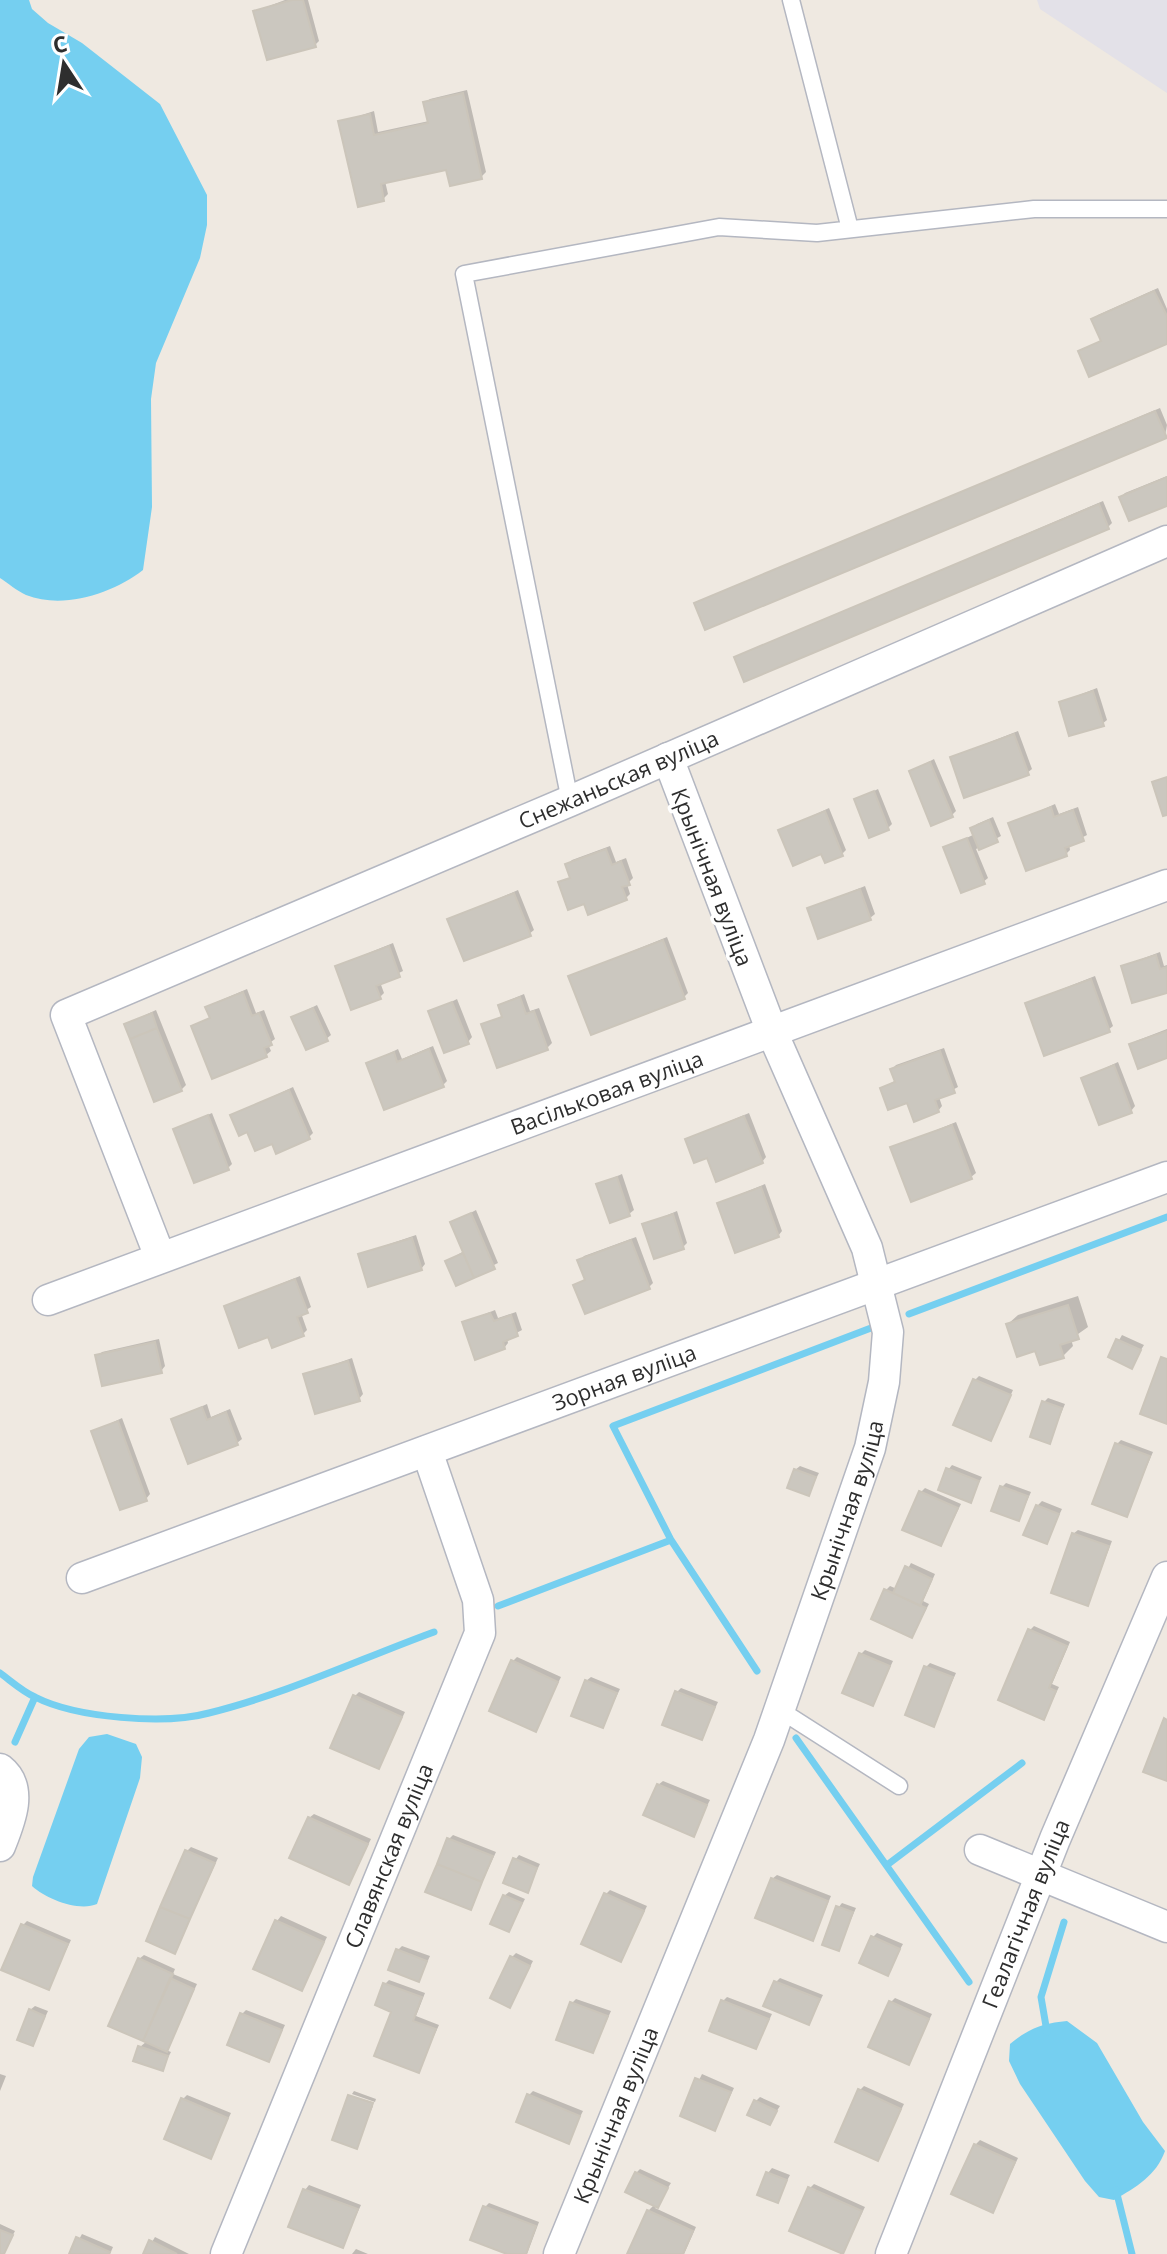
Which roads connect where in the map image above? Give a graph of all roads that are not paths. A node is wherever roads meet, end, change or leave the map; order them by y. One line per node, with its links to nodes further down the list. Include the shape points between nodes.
1 (791, 0): 3 (lane)
2 (1167, 209): 3 (lane, via 1034,209)
3 (850, 229): 6 (lane, via 817,233 719,227 464,274)
4 (1167, 541): 5 (street, Снежаньская вуліца)
5 (668, 758): 6 (street, Снежаньская вуліца); 8 (street, Крынічная вуліца)
6 (570, 801): 10 (street, Снежаньская вуліца, via 66,1015)
7 (1167, 885): 8 (street, Васільковая вуліца)
8 (772, 1032): 10 (street, Васільковая вуліца); 11 (street, Крынічная вуліца, via 867,1248)
9 (1167, 1177): 11 (street, Зорная вуліца)
10 (160, 1257): 12 (street, Васільковая вуліца)
11 (875, 1286): 13 (street, Зорная вуліца); 16 (street, Крынічная вуліца, via 888,1332 873,1435)
12 (48, 1300)
13 (427, 1451): 15 (street, Зорная вуліца); 23 (street, Славянская вуліца, via 478,1600 480,1633)
14 (1167, 1577): 21 (street, Геалагічная вуліца)
15 (82, 1578)
16 (780, 1710): 18 (lane); 24 (street, Крынічная вуліца)
17 (0, 1769): 19 (street, via 11,1781 14,1799)
18 (899, 1786)
19 (0, 1846)
20 (980, 1850): 21 (street)
21 (1043, 1874): 22 (street); 25 (street, Геалагічная вуліца)
22 (1167, 1927)
23 (226, 2254)
24 (559, 2254)
25 (891, 2254)

